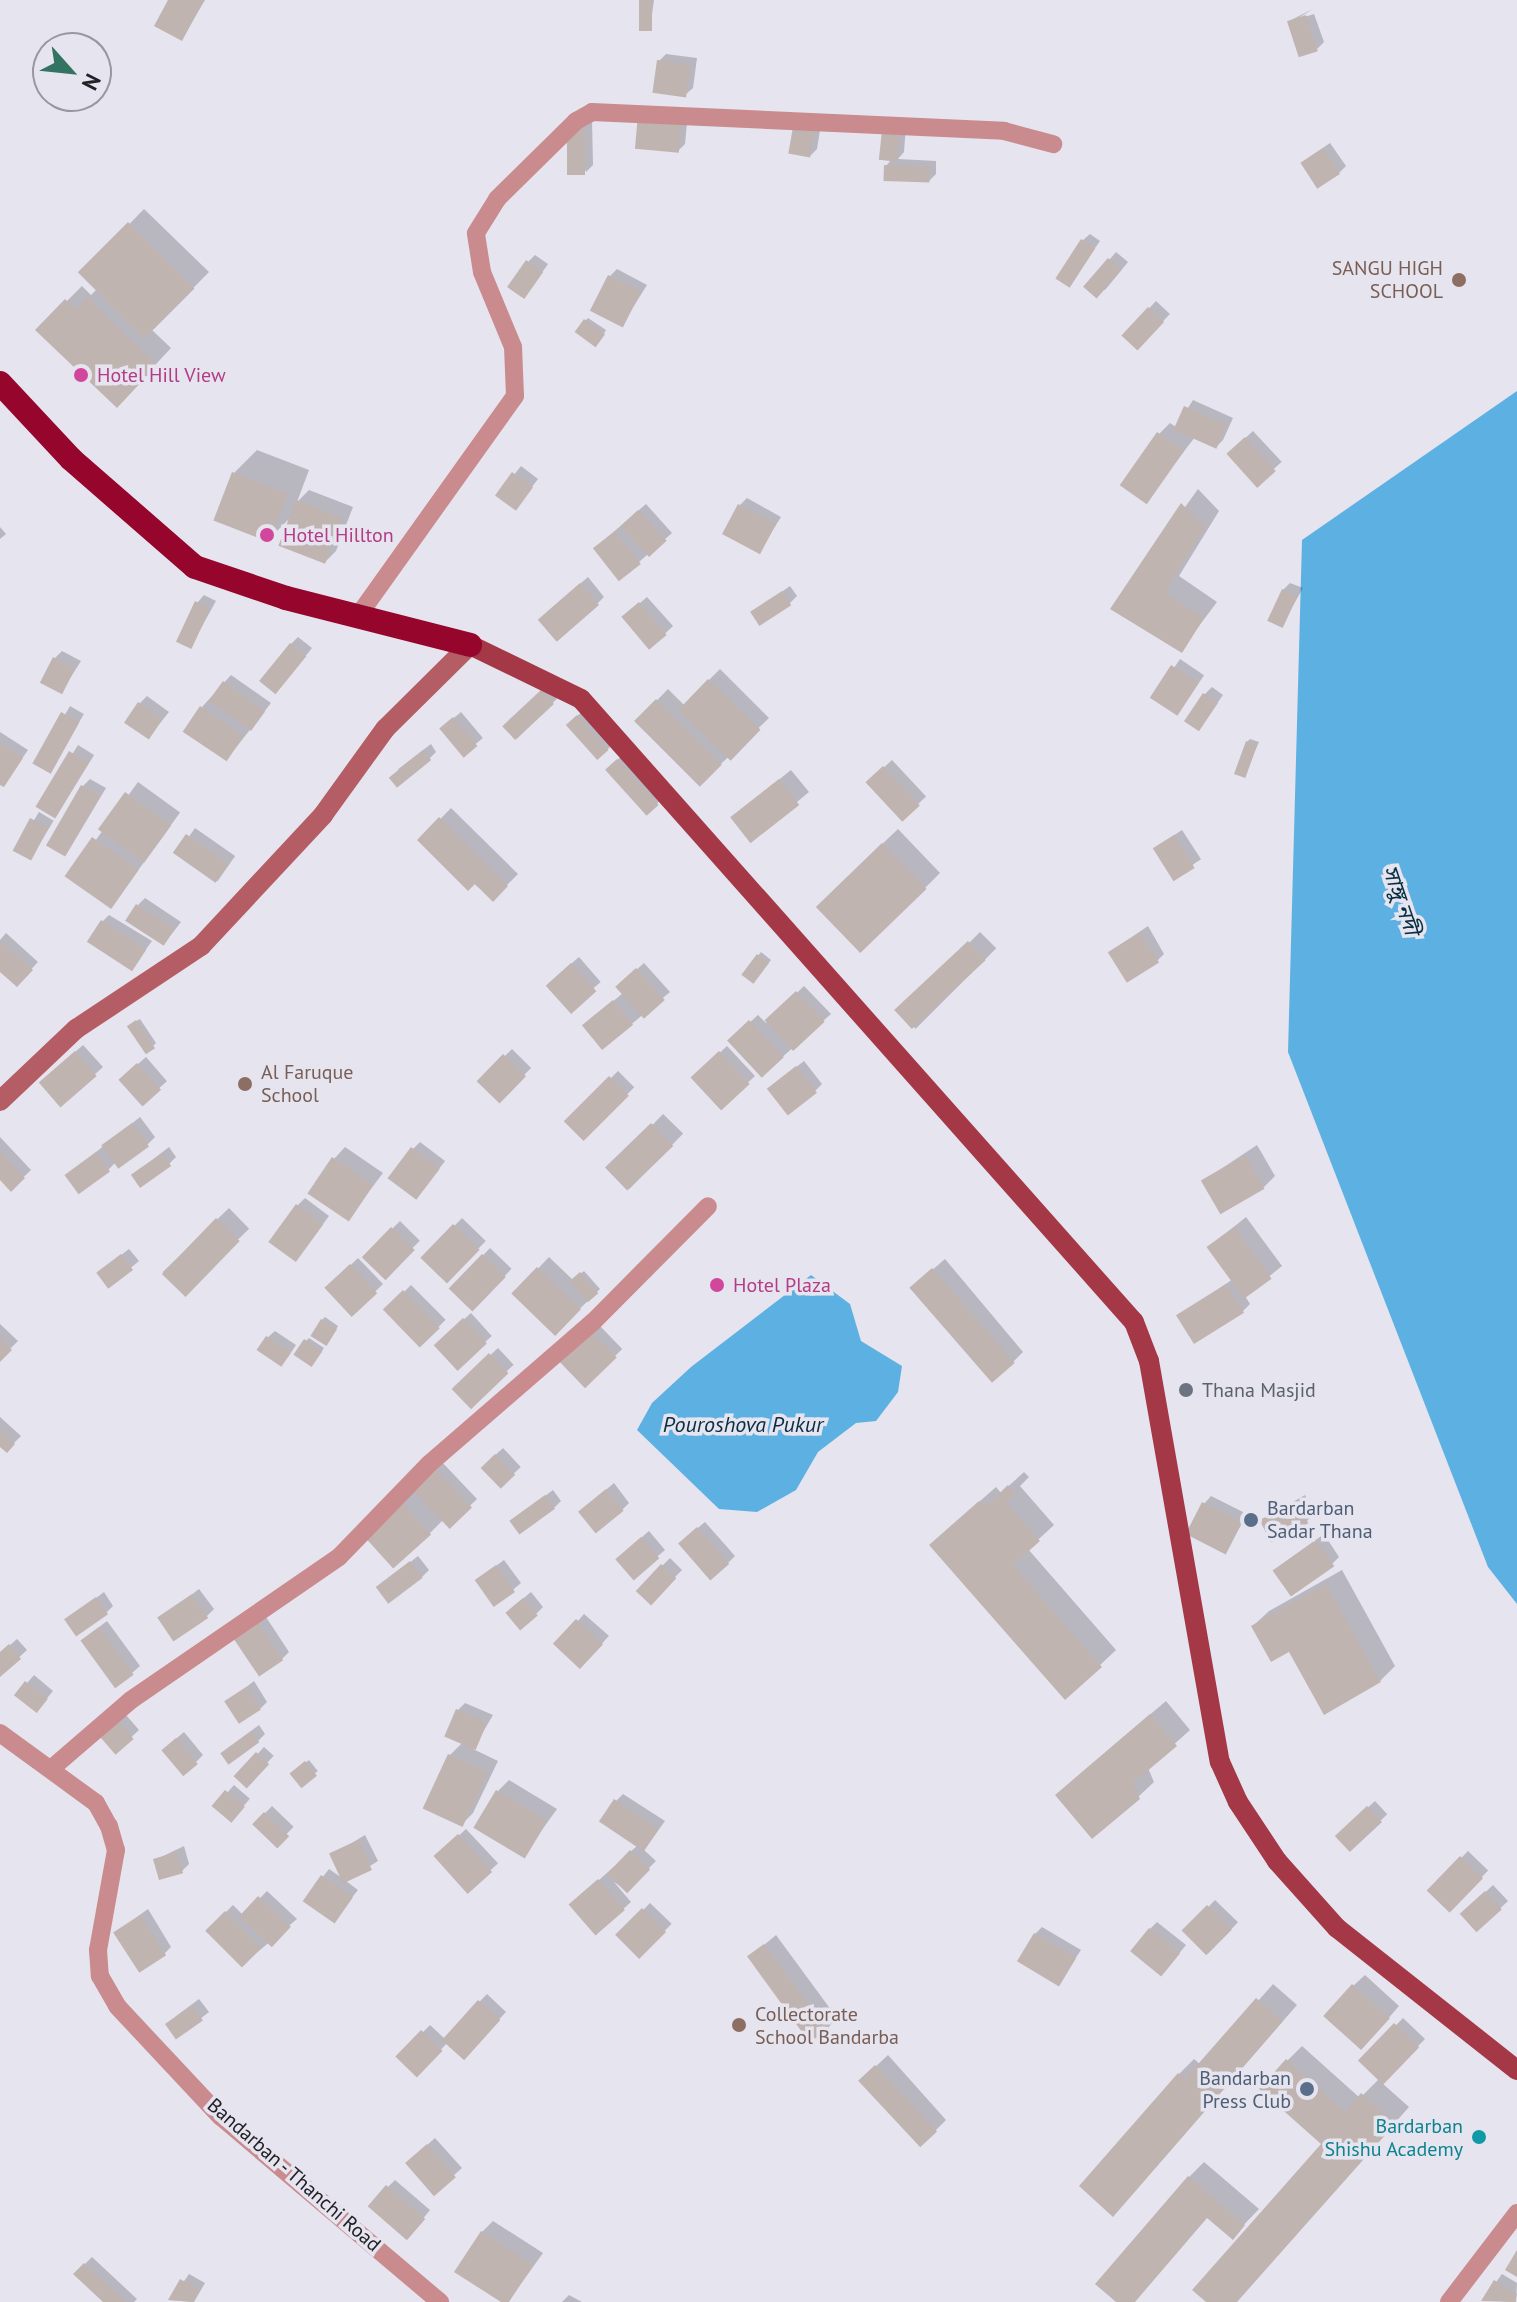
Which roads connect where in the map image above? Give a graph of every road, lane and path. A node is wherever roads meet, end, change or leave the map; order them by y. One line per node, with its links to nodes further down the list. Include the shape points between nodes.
1 (1053, 144): 3 (street, via 1004,131 592,112 576,121 497,199 476,233 482,272 513,347 515,396)
2 (0, 383): 3 (highway, via 71,459 195,567)
3 (358, 616): 4 (highway)
4 (470, 645): 5 (main road, via 385,729 323,815 201,946 76,1029); 9 (main road, via 581,699 1134,1322 1149,1361 1220,1762 1238,1802 1277,1861 1337,1928)
5 (0, 1101)
6 (708, 1206): 8 (street, via 593,1322 429,1464 339,1557 131,1700)
7 (0, 1733): 8 (street, Bandarban - Thanchi Road)
8 (52, 1768): 11 (street, Bandarban - Thanchi Road, via 96,1803 116,1850 98,1950 100,1976 117,2006 221,2117)
9 (1517, 2070)
10 (1517, 2213): 12 (street)
11 (440, 2302)
12 (1449, 2302)

